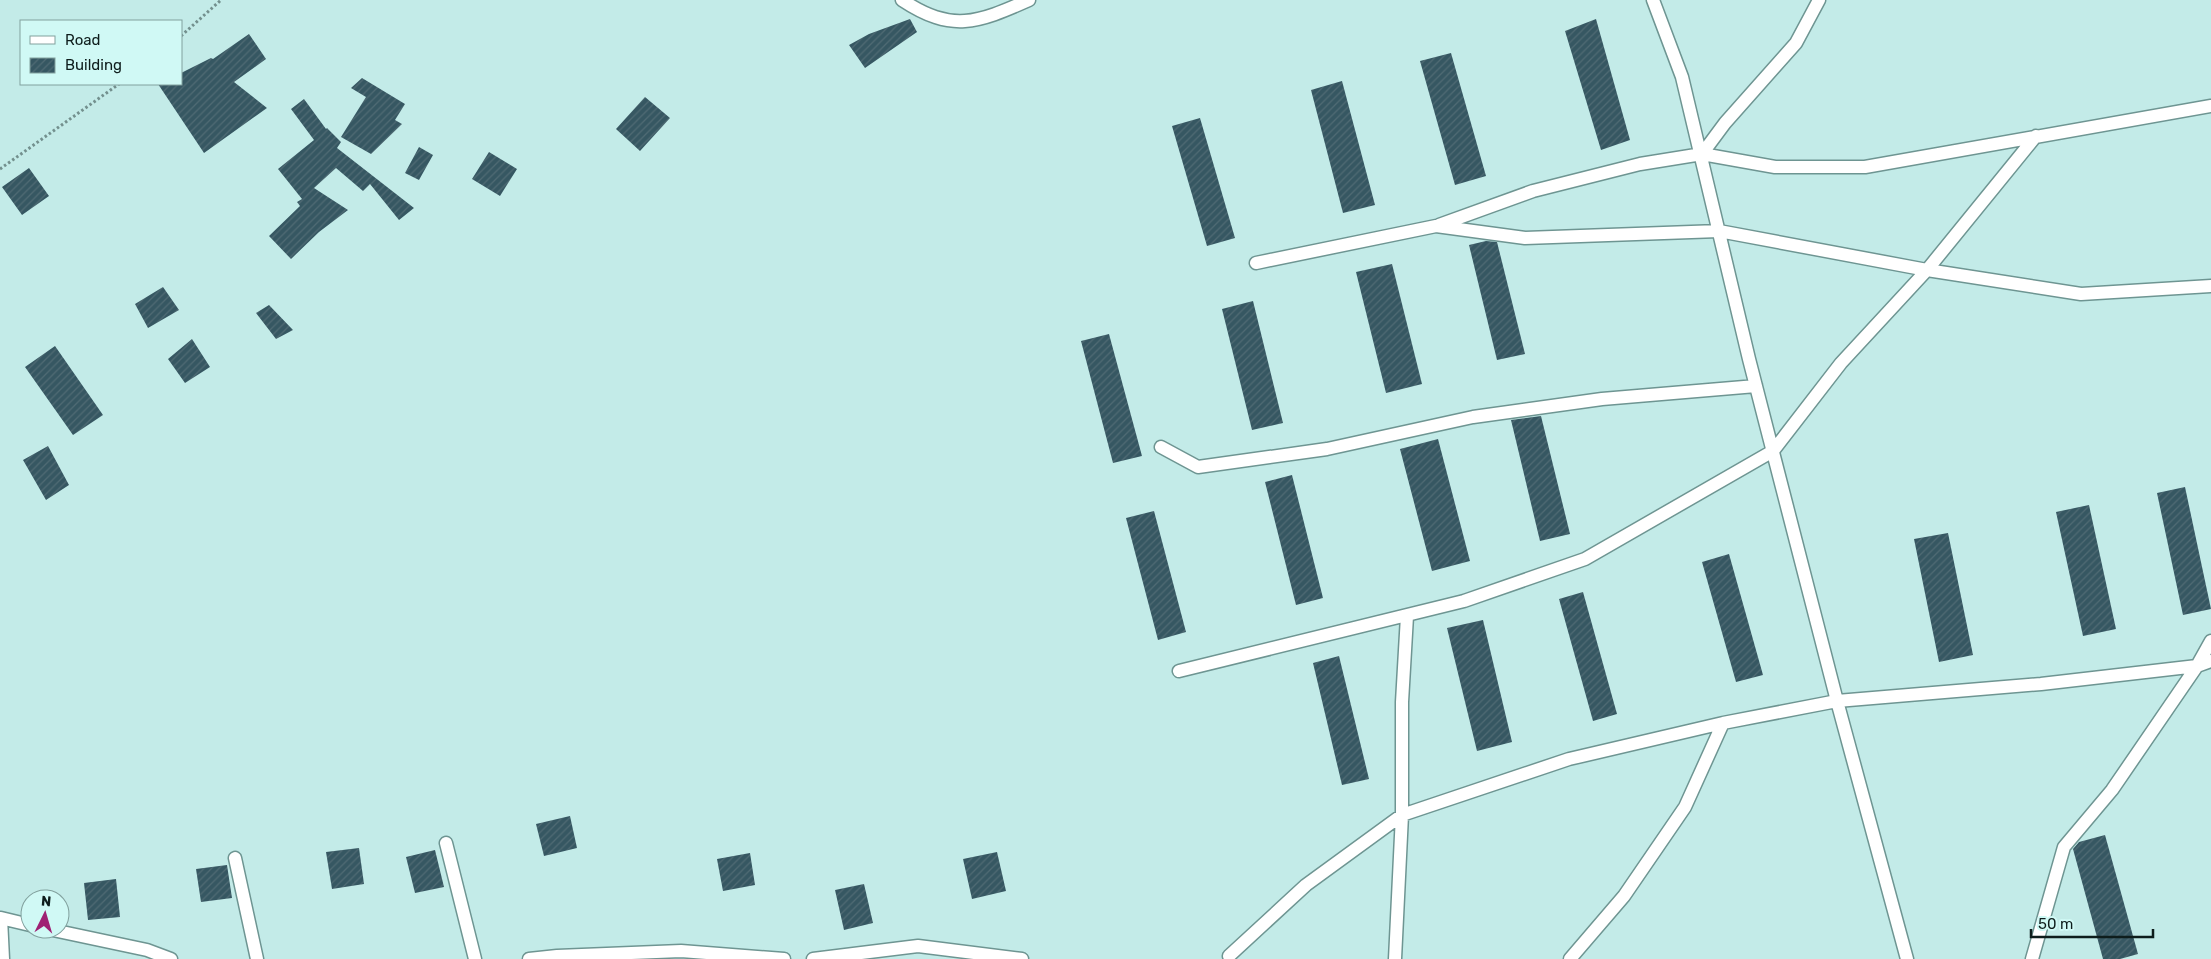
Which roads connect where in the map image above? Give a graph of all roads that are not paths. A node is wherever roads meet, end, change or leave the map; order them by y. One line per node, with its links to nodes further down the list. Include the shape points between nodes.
1 (902, 0): 2 (street, via 922,13 953,23 986,19)
2 (1029, 0)
3 (1654, 0): 7 (street, via 1682,77)
4 (1819, 0): 7 (street, via 1796,43)
5 (2211, 106): 6 (street)
6 (2036, 136): 7 (street, via 1865,167 1775,167); 11 (street)
7 (1702, 154): 8 (street, via 1640,164 1533,191); 9 (street)
8 (1436, 226): 9 (street, via 1525,238); 10 (street)
9 (1719, 231): 11 (street); 13 (street)
10 (1256, 263)
11 (1927, 270): 12 (street, via 2081,294); 15 (street, via 1841,363)
12 (2211, 286)
13 (1756, 386): 14 (street, via 1602,399 1474,417 1327,449 1198,467); 15 (street)
14 (1161, 447)
15 (1773, 451): 16 (street, via 1585,559 1464,601); 21 (street)
16 (1407, 616): 20 (street); 23 (street, via 1402,702)
17 (2211, 640): 19 (street)
18 (2211, 662): 19 (street)
19 (2197, 666): 21 (street, via 2042,684); 40 (street, via 2112,790 2064,847)
20 (1179, 671)
21 (1836, 701): 22 (street); 39 (street)
22 (1723, 723): 23 (street, via 1569,759); 38 (street, via 1685,807 1624,896)
23 (1402, 815): 28 (street, via 1306,885); 37 (street)
24 (446, 843): 32 (street)
25 (235, 858): 31 (street)
26 (20, 923): 29 (street, via 1,918)
27 (70, 934): 30 (street, via 147,950)
28 (1229, 956)
29 (3, 959)
30 (171, 959)
31 (257, 959)
32 (475, 959)
33 (530, 959): 34 (street, via 681,951)
34 (784, 959)
35 (813, 959): 36 (street, via 918,946)
36 (1022, 959)
37 (1395, 959)
38 (1570, 959)
39 (1907, 959)
40 (2032, 959)

